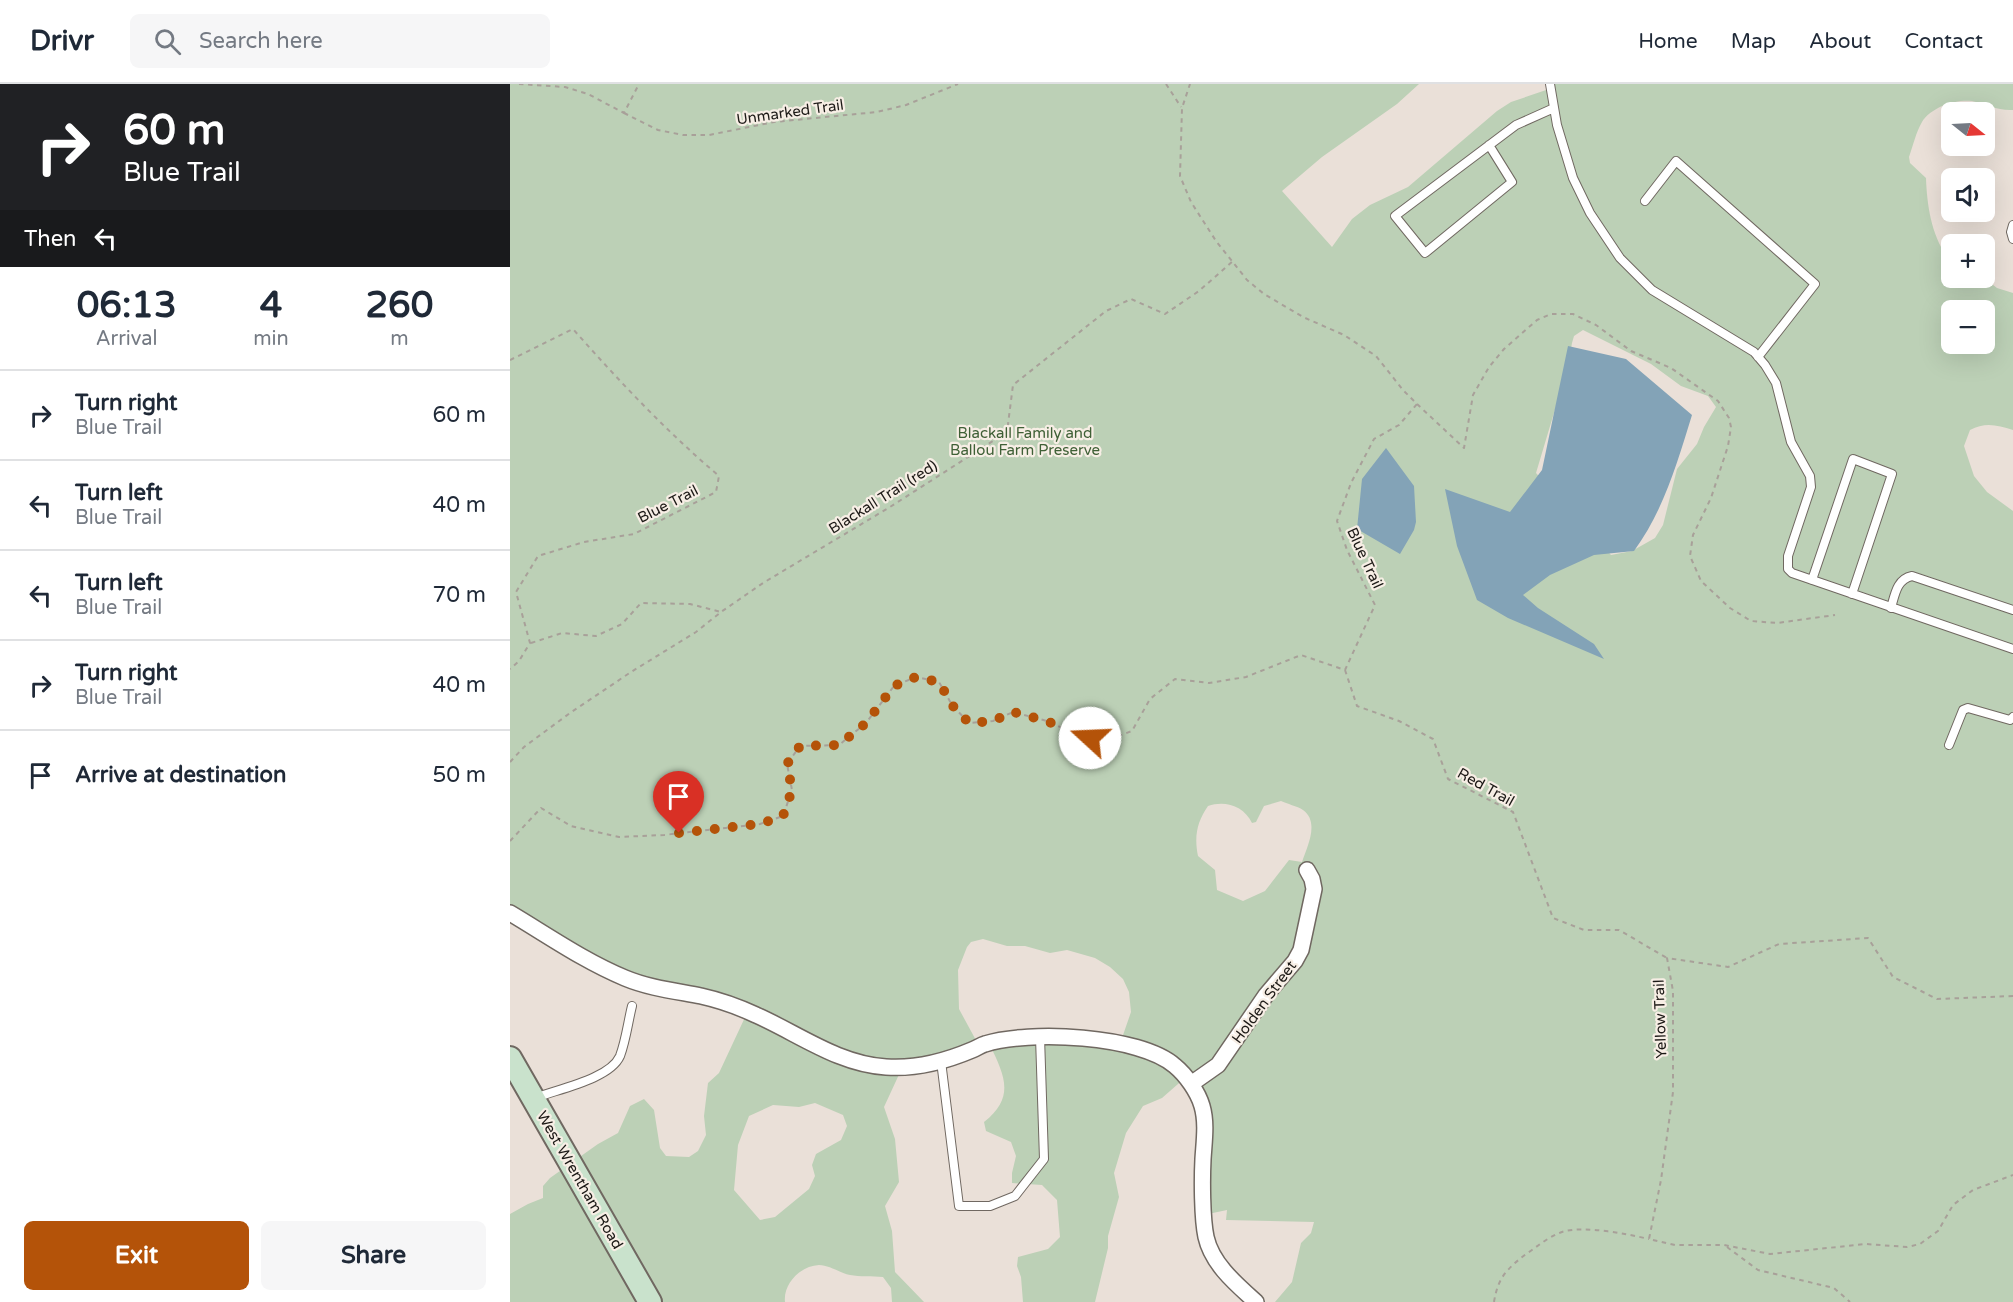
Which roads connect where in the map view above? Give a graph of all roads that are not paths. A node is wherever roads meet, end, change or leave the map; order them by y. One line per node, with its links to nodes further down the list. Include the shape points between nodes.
1 (1550, 84): 2 (lane)
2 (1554, 108): 3 (lane, via 1516,125); 7 (lane, via 1573,178 1590,213 1620,258 1652,290 1729,335)
3 (1489, 145): 3 (lane, via 1395,216 1425,253 1512,182)
4 (1645, 201): 7 (lane, via 1676,161 1815,284)
5 (2013, 225): 6 (lane)
6 (2013, 239)
7 (1758, 357): 8 (lane, via 1776,383 1791,442 1810,476 1811,487 1787,564 1792,573)
8 (1812, 580): 9 (lane); 9 (lane, via 1853,459 1892,474)
9 (1852, 594): 10 (lane)
10 (1891, 608): 11 (lane, via 1899,584 1912,576); 12 (lane)
11 (2013, 610)
12 (2013, 649)
13 (2012, 720): 14 (lane, via 1968,708 1963,710)
14 (1949, 745)
15 (1307, 870): 21 (street, Holden Street, via 1314,889 1301,950 1218,1065)
16 (510, 913): 19 (street, via 583,958 626,978 737,1007 849,1060 871,1066 904,1067)
17 (632, 1006): 22 (lane, via 620,1057 613,1067)
18 (1040, 1037): 19 (street, via 986,1044); 19 (lane, via 1044,1159 1015,1196 990,1206 959,1206); 21 (street, via 1132,1045 1164,1058)
19 (941, 1059)
20 (513, 1070): 22 (street, West Wrentham Road)
21 (1191, 1084): 24 (street, via 1205,1118 1202,1168 1206,1239 1216,1261)
22 (533, 1099): 23 (street, West Wrentham Road)
23 (650, 1302)
24 (1256, 1302)

